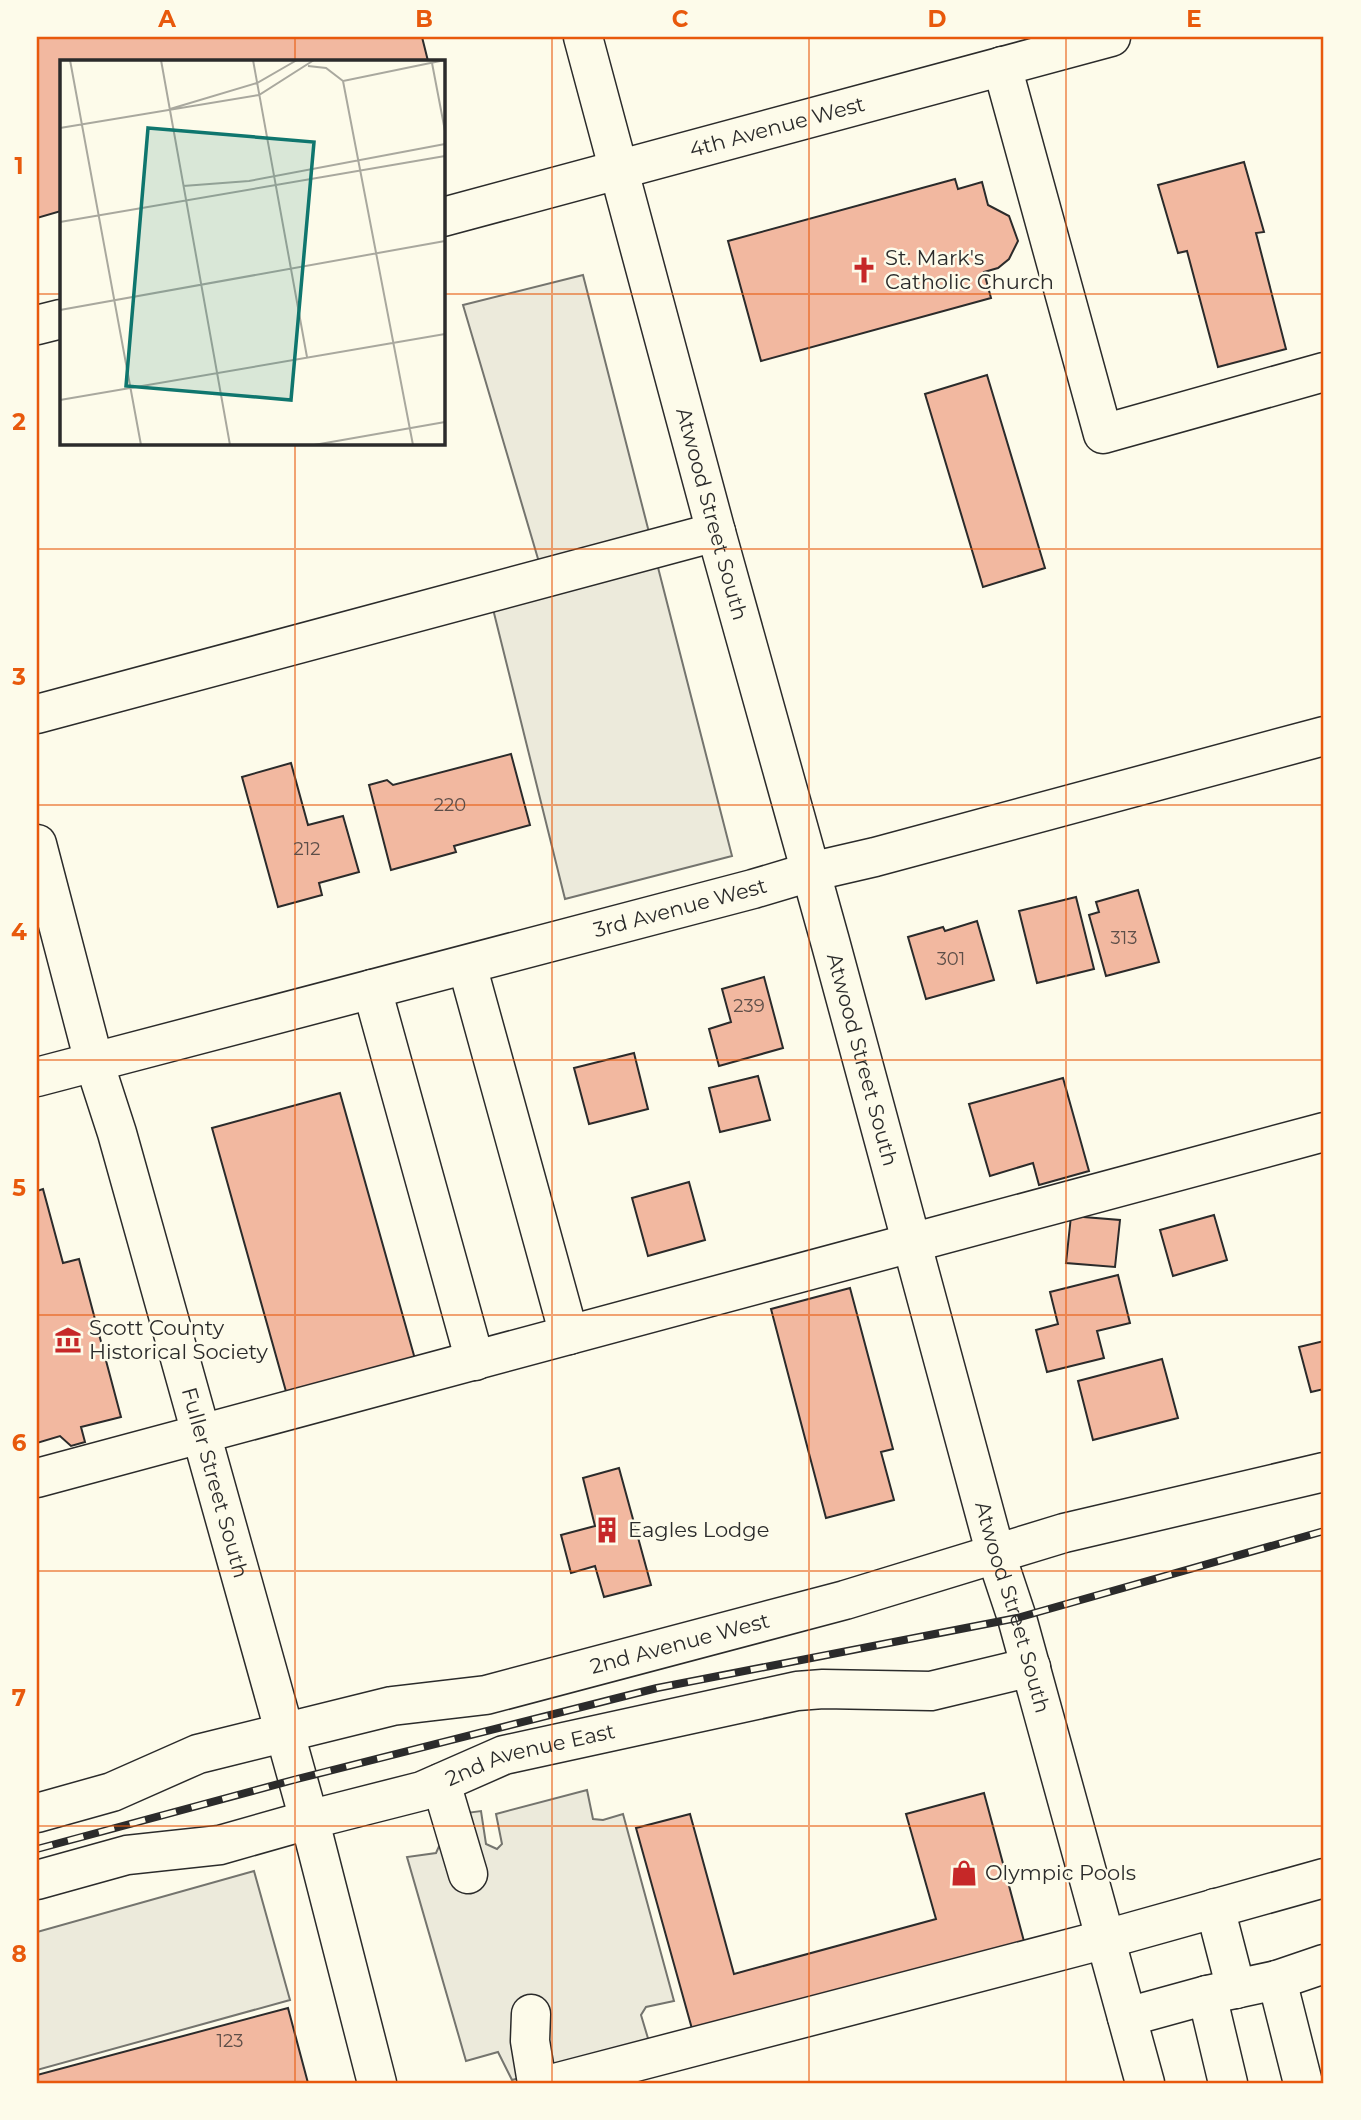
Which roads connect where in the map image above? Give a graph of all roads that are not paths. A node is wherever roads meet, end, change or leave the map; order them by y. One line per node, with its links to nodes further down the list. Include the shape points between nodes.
1 (583, 37): 4 (street, Atwood Street South)
2 (1111, 37): 3 (street, 4th Avenue West)
3 (1002, 66): 4 (street, 4th Avenue West); 8 (street, via 1103,434)
4 (619, 169): 5 (street, 4th Avenue West); 9 (street, Atwood Street South)
5 (444, 217)
6 (60, 319): 7 (street)
7 (37, 326)
8 (1324, 372)
9 (716, 532): 10 (street); 13 (street, Atwood Street South)
10 (37, 714)
11 (1324, 736): 13 (street, 3rd Avenue West)
12 (37, 844): 16 (street, Fuller Street South)
13 (810, 872): 14 (street, 3rd Avenue West); 19 (street, Atwood Street South)
14 (467, 965): 15 (street, 3rd Avenue West); 20 (street)
15 (372, 989): 16 (street, 3rd Avenue West); 21 (street)
16 (94, 1062): 17 (street, 3rd Avenue West); 22 (street, Fuller Street South)
17 (37, 1077)
18 (1324, 1132): 19 (street)
19 (912, 1243): 20 (street); 25 (street, Atwood Street South)
20 (569, 1335): 21 (street)
21 (475, 1360): 22 (street)
22 (202, 1434): 24 (street); 27 (street, Fuller Street South)
23 (1324, 1472): 25 (street, 2nd Avenue West, via 1064,1533)
24 (37, 1478)
25 (996, 1555): 26 (street, Atwood Street South); 27 (street, 2nd Avenue West, via 486,1695 392,1706)
26 (1031, 1667): 28 (street, 2nd Avenue East, via 931,1691 797,1691 504,1755); 35 (street, Atwood Street South)
27 (285, 1732): 29 (street, 2nd Avenue West, via 198,1754 112,1792); 30 (street, Fuller Street South)
28 (442, 1783): 30 (street, 2nd Avenue East); 31 (street)
29 (37, 1813)
30 (308, 1819): 33 (street, 2nd Avenue East, via 220,1845 127,1855); 41 (street, Fuller Street South)
31 (468, 1874)
32 (1324, 1878): 34 (street)
33 (37, 1880)
34 (1214, 1908): 35 (street); 38 (street)
35 (1105, 1939): 40 (street, Atwood Street South); 43 (street)
36 (1324, 1964): 37 (street)
37 (1277, 1980): 38 (street); 46 (street)
38 (1221, 1992): 40 (street); 45 (street)
39 (531, 2014): 42 (street)
40 (1127, 2017): 44 (street, Atwood Street South)
41 (377, 2083)
42 (537, 2083)
43 (555, 2083)
44 (1146, 2083)
45 (1228, 2083)
46 (1303, 2083)

